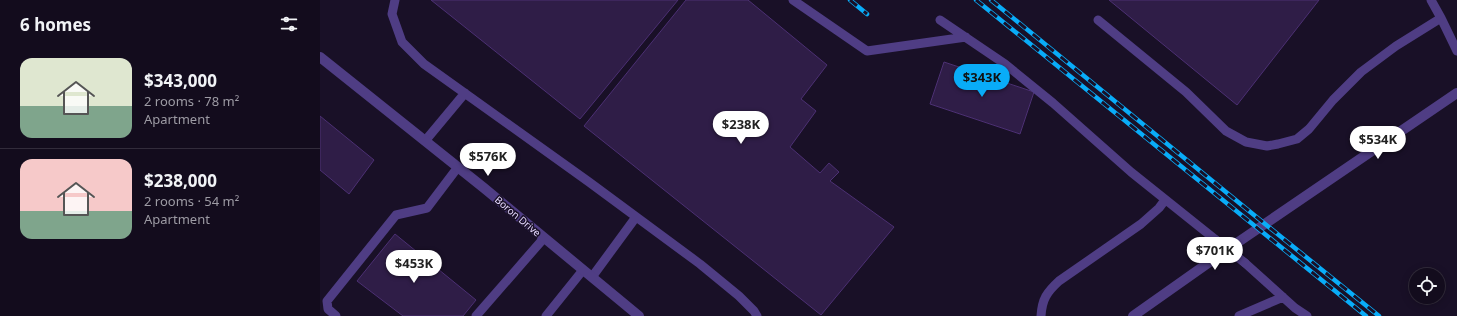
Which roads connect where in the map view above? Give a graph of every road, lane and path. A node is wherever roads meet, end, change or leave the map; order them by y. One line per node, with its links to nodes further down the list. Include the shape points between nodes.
1 (395, 0): 10 (lane, via 392,14 402,42 424,64)
2 (793, 0): 7 (lane, via 867,51)
3 (1431, 0): 4 (lane)
4 (1441, 18): 6 (lane, via 1361,72 1297,139 1267,146 1246,142 1226,131 1186,92); 8 (lane)
5 (940, 20): 7 (lane)
6 (1098, 20)
7 (966, 37): 14 (lane, via 1035,88)
8 (1457, 52)
9 (320, 57): 12 (street, Boron Drive)
10 (465, 93): 12 (lane); 15 (lane)
11 (1457, 93): 26 (street)
12 (425, 141): 13 (street, Boron Drive)
13 (458, 167): 16 (street, Boron Drive); 20 (lane, via 427,208 396,215 327,301 328,309)
14 (1165, 200): 19 (lane, bridge, via 1245,262); 25 (lane, via 1141,224 1048,291 1041,305)
15 (636, 217): 18 (lane); 24 (lane, via 706,268 739,296)
16 (544, 238): 17 (street, Boron Drive); 21 (lane)
17 (583, 270): 18 (street, Boron Drive); 22 (lane)
18 (592, 277): 23 (street, Boron Drive)
19 (1283, 297): 27 (lane); 28 (lane)
20 (336, 316)
21 (476, 316)
22 (546, 316)
23 (639, 316)
24 (757, 316)
25 (1041, 316)
26 (1133, 316)
27 (1239, 316)
28 (1307, 316)

